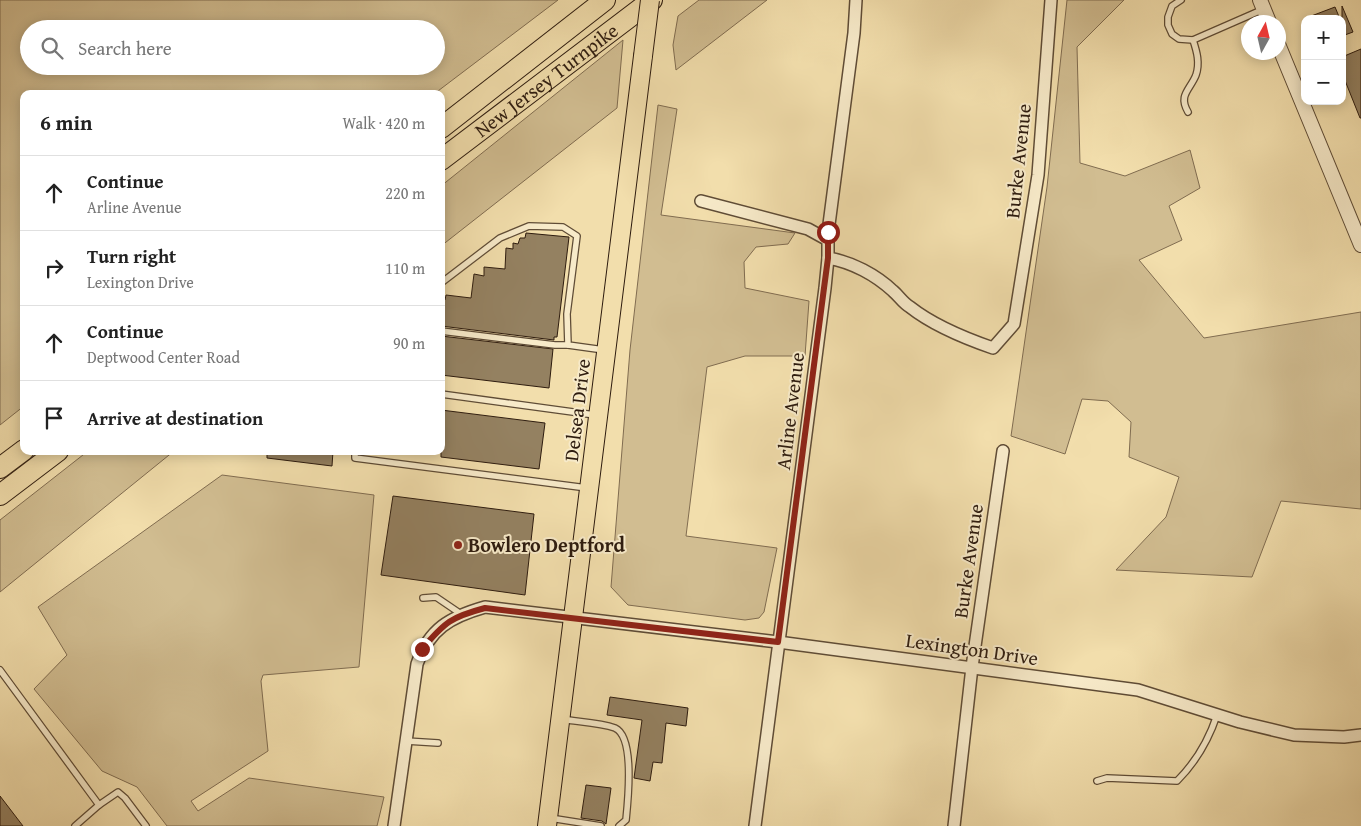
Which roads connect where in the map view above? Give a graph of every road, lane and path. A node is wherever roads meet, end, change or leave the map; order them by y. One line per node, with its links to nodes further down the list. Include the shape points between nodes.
1 (605, 0): 10 (highway, New Jersey Turnpike)
2 (651, 0): 11 (highway, New Jersey Turnpike); 19 (main road, Delsea Drive, bridge)
3 (856, 0): 13 (street, Arline Avenue)
4 (1051, 0): 15 (street, Burke Avenue, via 1038,175 1014,324 993,348 969,340 909,307 871,274)
5 (1181, 0): 7 (lane, via 1172,6 1168,25 1179,39)
6 (1262, 4): 7 (lane)
7 (1193, 40): 9 (lane, via 1198,67 1184,96)
8 (1285, 60): 14 (street)
9 (1188, 112)
10 (445, 125)
11 (445, 157)
12 (701, 201): 13 (street, via 808,229)
13 (828, 240): 15 (street, Arline Avenue)
14 (1361, 245)
15 (828, 258): 32 (street, Arline Avenue)
16 (445, 279): 18 (lane, via 500,238 529,226 563,227 577,236 567,314)
17 (445, 331): 18 (lane)
18 (568, 345): 19 (lane)
19 (606, 350): 21 (main road, Delsea Drive)
20 (445, 395): 21 (lane)
21 (598, 415): 27 (main road, Delsea Drive)
22 (1003, 451): 33 (street, Burke Avenue)
23 (20, 453): 26 (highway)
24 (53, 455): 28 (highway)
25 (354, 455): 27 (lane, via 354,458)
26 (0, 468)
27 (589, 488): 31 (main road, Delsea Drive)
28 (0, 495)
29 (423, 598): 30 (lane, via 436,597)
30 (461, 614): 31 (street, Lexington Drive, via 485,608); 38 (street, via 443,625 422,649)
31 (573, 617): 32 (street, Lexington Drive); 36 (main road, Delsea Drive)
32 (778, 642): 33 (street, Lexington Drive); 48 (street, Arline Avenue)
33 (972, 667): 35 (street, Lexington Drive, via 1138,690); 49 (street, Burke Avenue)
34 (0, 670): 41 (lane)
35 (1218, 715): 37 (street, Lexington Drive, via 1294,735); 40 (lane, via 1188,770 1177,781 1107,778)
36 (560, 719): 42 (main road, Delsea Drive); 47 (lane, via 601,725 621,732 627,745 628,792 626,820)
37 (1361, 735)
38 (406, 741): 39 (lane); 45 (street)
39 (438, 743)
40 (1097, 781)
41 (99, 805): 43 (lane); 44 (lane, via 118,792)
42 (547, 822): 46 (lane)
43 (75, 826)
44 (146, 826)
45 (394, 826)
46 (601, 826)
47 (619, 826)
48 (755, 826)
49 (954, 826)

